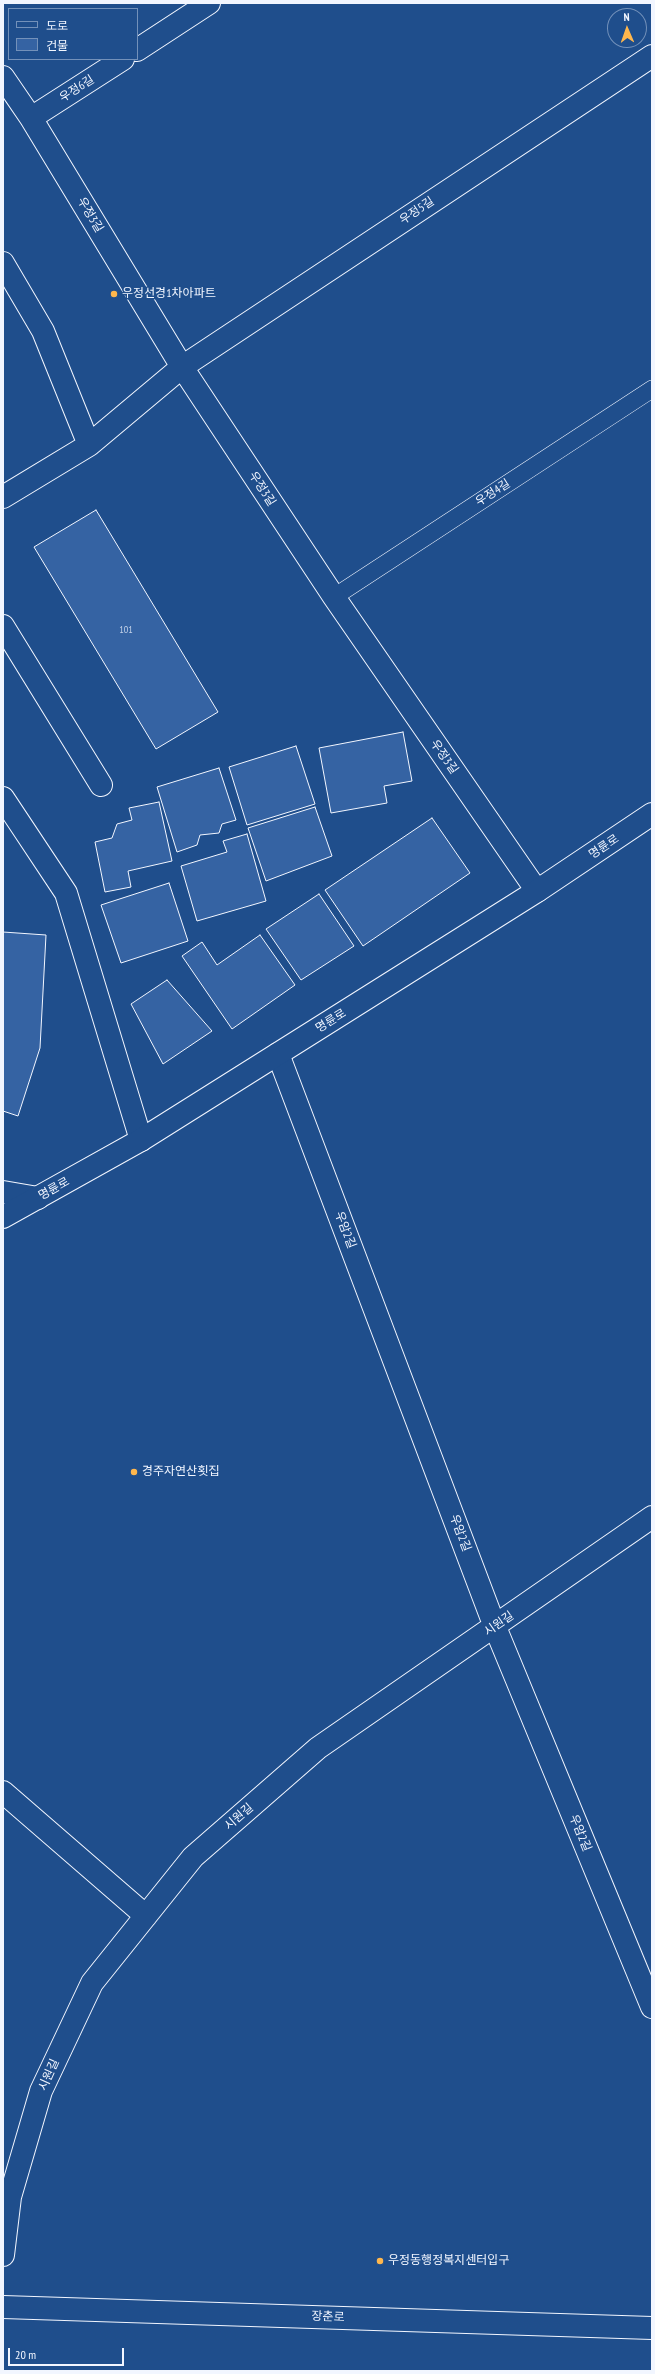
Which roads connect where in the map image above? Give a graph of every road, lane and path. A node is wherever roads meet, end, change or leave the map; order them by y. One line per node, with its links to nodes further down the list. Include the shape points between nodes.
1 (209, 3): 2 (street)
2 (138, 49)
3 (652, 56): 8 (street, 우정5길)
4 (121, 60): 6 (street, 우정6길)
5 (3, 77): 6 (street, 우정3길)
6 (31, 118): 8 (street, 우정3길)
7 (3, 263): 10 (street, via 43,331)
8 (182, 366): 10 (street, 우정5길); 12 (street, 우정3길)
9 (652, 389): 12 (lane, 우정4길)
10 (89, 445): 11 (street, 우정5길)
11 (3, 497)
12 (334, 597): 17 (street, 우정3길)
13 (3, 626): 14 (street)
14 (101, 786)
15 (3, 798): 19 (street, via 66,894)
16 (652, 814): 17 (street, 명륜로)
17 (537, 890): 18 (street, 명륜로)
18 (278, 1054): 19 (street, 명륜로); 24 (street, 우암2길)
19 (141, 1140): 21 (street, 명륜로)
20 (3, 1192): 21 (street)
21 (38, 1198): 22 (street, 명륜로)
22 (3, 1217)
23 (652, 1517): 24 (street, 시원길)
24 (495, 1627): 26 (street, 시원길, via 318,1748 193,1857); 27 (street, 우암2길)
25 (3, 1792): 26 (street)
26 (146, 1916): 28 (street, 시원길, via 92,1984 41,2091 10,2197)
27 (652, 2007)
28 (3, 2256)
29 (3, 2307): 30 (street, 장춘로)
30 (652, 2328)

